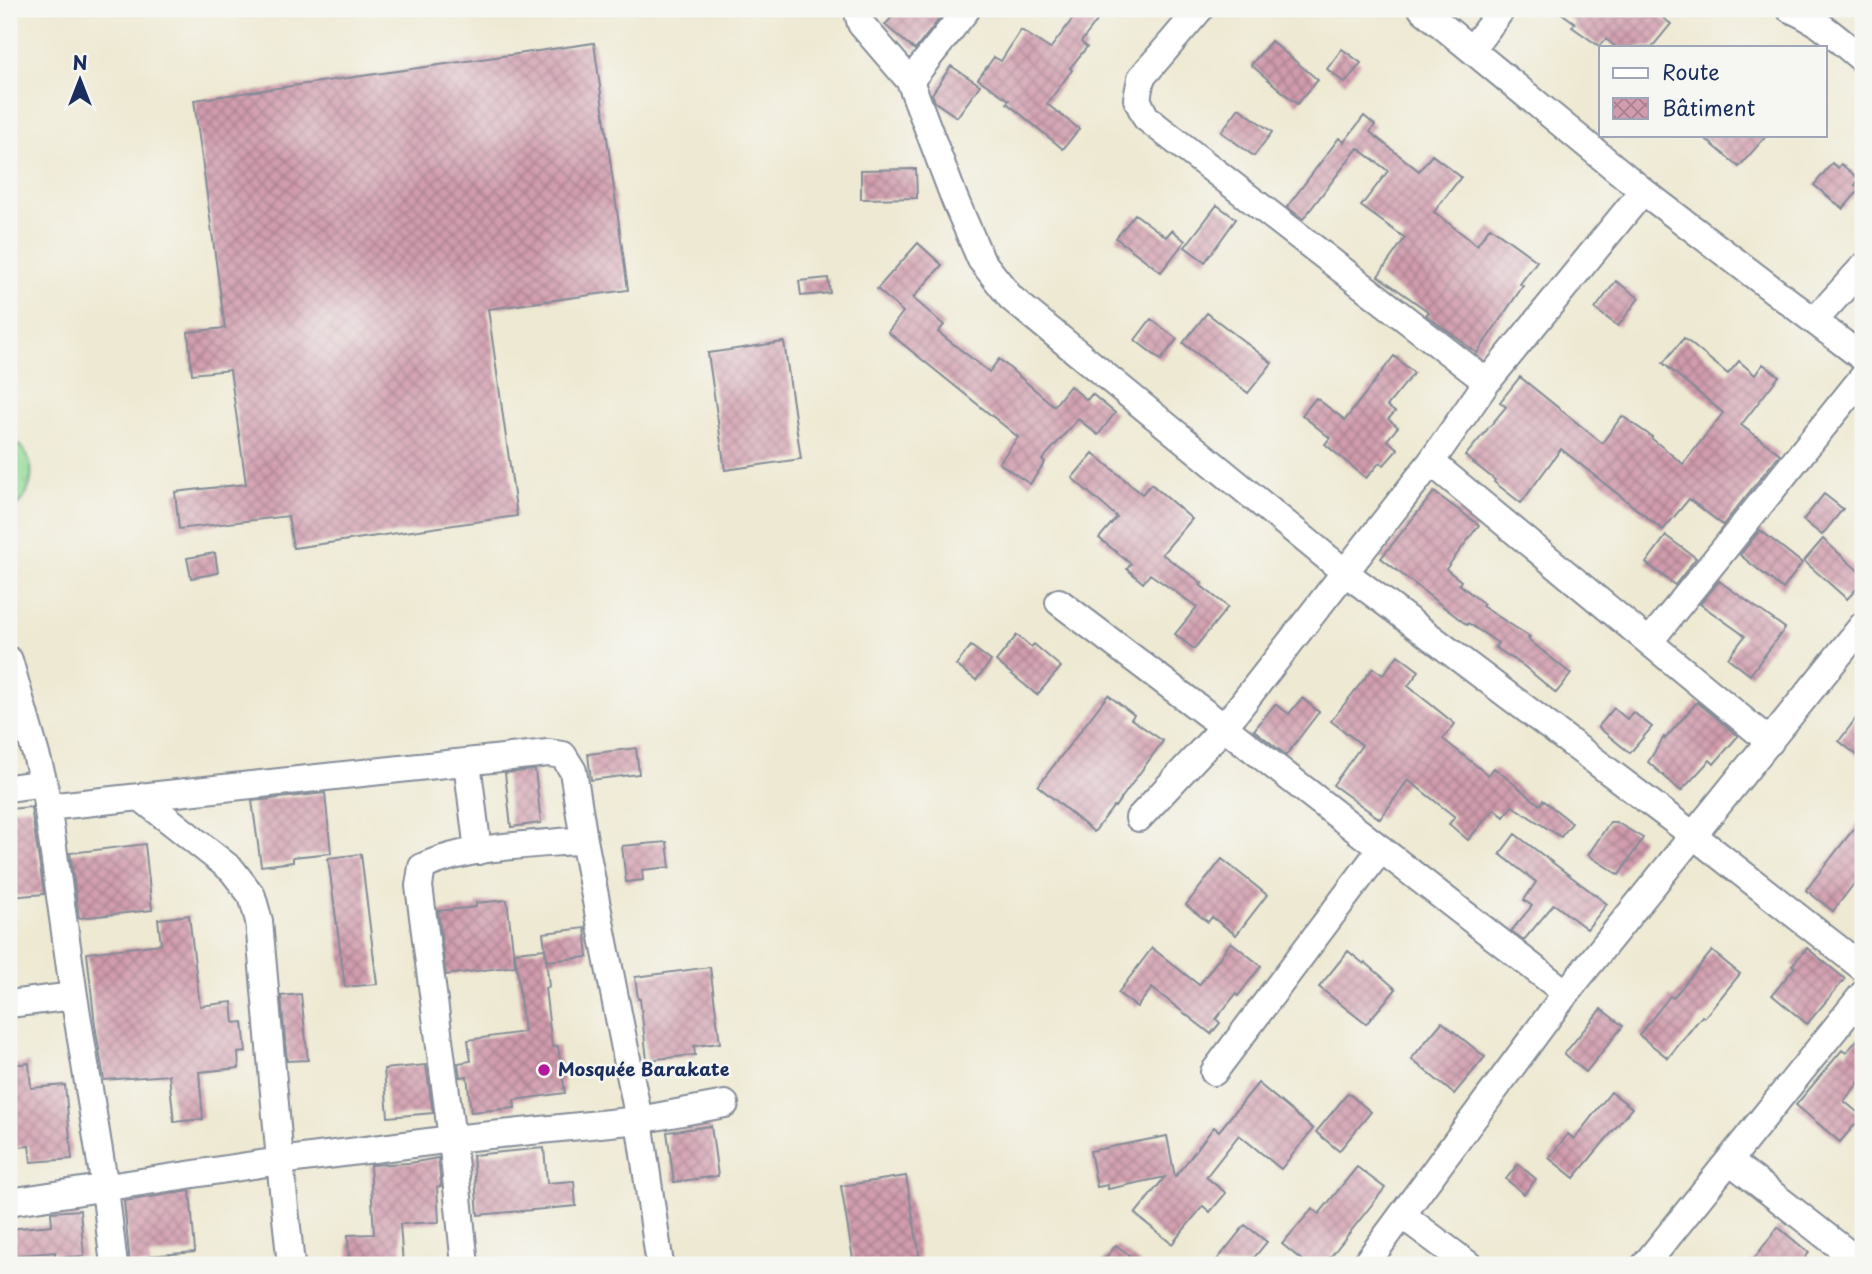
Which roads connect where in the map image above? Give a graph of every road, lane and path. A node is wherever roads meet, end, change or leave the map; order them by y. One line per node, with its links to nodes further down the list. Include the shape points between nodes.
1 (862, 9): 9 (street, via 861,24)
2 (967, 9): 9 (street)
3 (1200, 9): 15 (street, via 1141,78 1138,99 1146,118)
4 (1422, 9): 7 (street)
5 (1502, 9): 7 (street)
6 (1790, 9): 8 (street, via 1821,26)
7 (1472, 49): 10 (street)
8 (1863, 60)
9 (910, 81): 17 (street, via 981,260 1011,298)
10 (1643, 191): 12 (street); 15 (street)
11 (1863, 267): 12 (street)
12 (1815, 320): 13 (street)
13 (1863, 358)
14 (1863, 377): 20 (street)
15 (1488, 382): 16 (street)
16 (1431, 462): 17 (street); 20 (street)
17 (1346, 573): 22 (street); 29 (street)
18 (1059, 602): 22 (street)
19 (1863, 625): 23 (street)
20 (1649, 642): 23 (street)
21 (9, 660): 26 (street)
22 (1224, 727): 28 (street); 31 (street)
23 (1770, 742): 29 (street)
24 (467, 762): 27 (street); 30 (street, via 563,755 573,771); 32 (street)
25 (9, 788): 26 (street)
26 (45, 795): 27 (street); 36 (street)
27 (140, 797): 42 (street, via 232,870 252,896 259,921)
28 (1139, 818)
29 (1693, 835): 33 (street); 34 (street)
30 (584, 840): 32 (street); 40 (street)
31 (1381, 849): 34 (street); 38 (street)
32 (478, 851): 41 (street, via 422,867 419,886)
33 (1863, 968)
34 (1566, 993): 46 (street)
35 (1863, 993): 43 (street)
36 (74, 996): 37 (street); 44 (street)
37 (9, 1004)
38 (1214, 1072)
39 (724, 1104): 40 (street)
40 (639, 1120): 41 (street); 50 (street)
41 (452, 1139): 42 (street); 49 (street)
42 (280, 1161): 44 (street); 48 (street)
43 (1730, 1161): 53 (street); 54 (street)
44 (105, 1188): 45 (street); 47 (street)
45 (9, 1202)
46 (1402, 1215): 51 (street); 52 (street)
47 (114, 1265)
48 (291, 1265)
49 (465, 1265)
50 (660, 1265)
51 (1365, 1265)
52 (1469, 1265)
53 (1645, 1265)
54 (1863, 1265)

